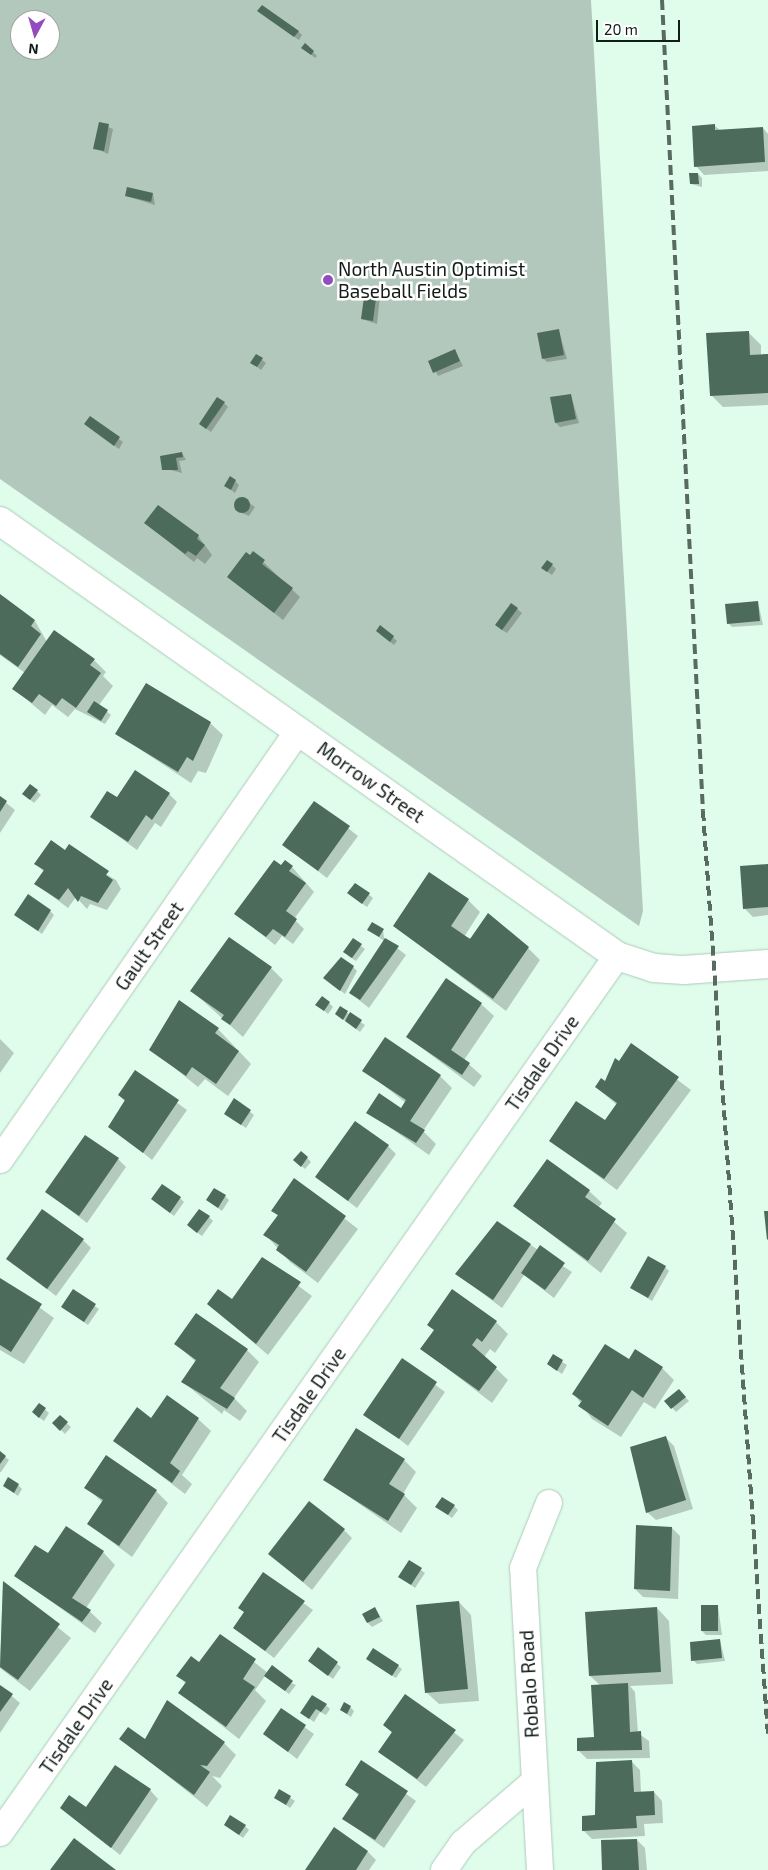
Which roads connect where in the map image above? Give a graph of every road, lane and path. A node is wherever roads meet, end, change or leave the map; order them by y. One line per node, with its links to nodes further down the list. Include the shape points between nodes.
1 (0, 520): 2 (street, Morrow Street)
2 (298, 731): 3 (street, Morrow Street); 5 (street, Gault Street)
3 (617, 956): 4 (street, Morrow Street, via 654,968 684,970); 8 (street, Tisdale Drive)
4 (768, 964)
5 (0, 1160)
6 (549, 1503): 7 (street, Robalo Road, via 523,1568)
7 (534, 1782): 9 (street, via 463,1843); 10 (street, Robalo Road)
8 (0, 1833)
9 (444, 1870)
10 (540, 1870)

